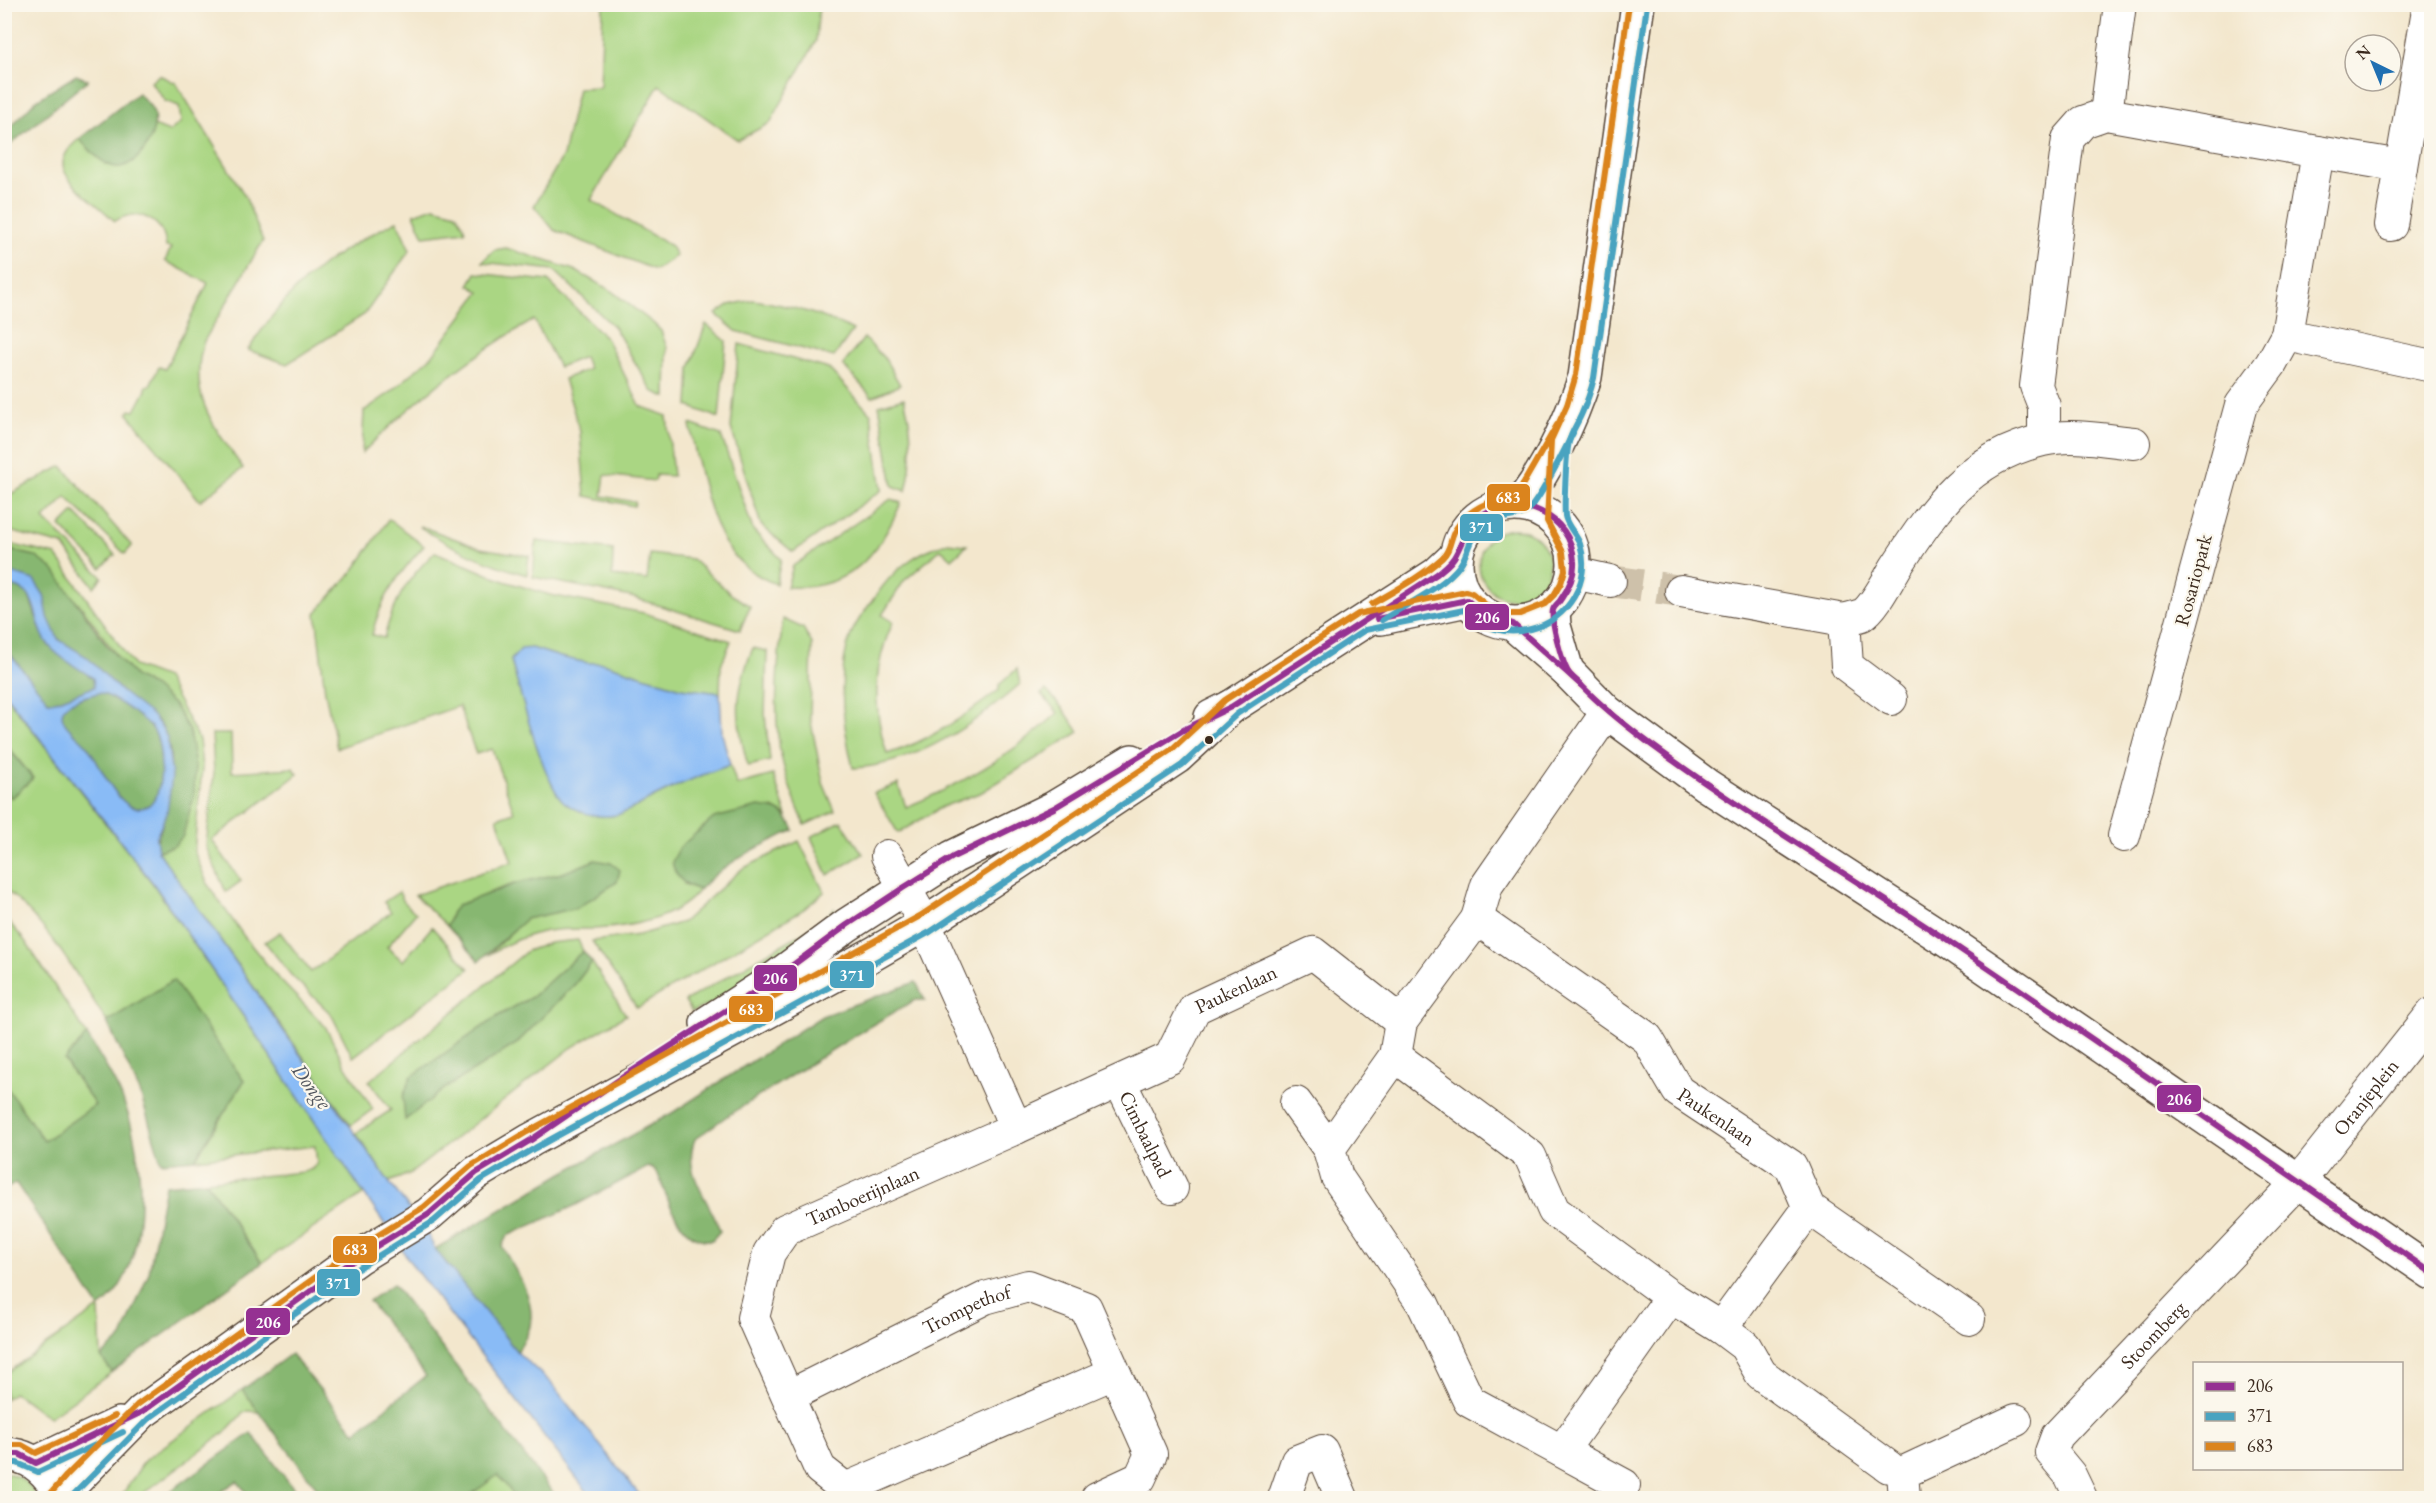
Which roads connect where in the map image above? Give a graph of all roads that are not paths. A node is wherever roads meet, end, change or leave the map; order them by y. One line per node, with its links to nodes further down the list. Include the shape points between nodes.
1 (1638, 4): 11 (main road, via 1585,377)
2 (2120, 4): 4 (street)
3 (2429, 4): 6 (street)
4 (2106, 114): 5 (street); 10 (street, via 2083,122 2068,139 2036,386 2044,406)
5 (2318, 152): 6 (street); 8 (street, Rosariopark)
6 (2402, 166): 7 (street)
7 (2391, 225)
8 (2288, 335): 9 (street); 28 (street, Rosariopark, via 2241,405)
9 (2432, 366)
10 (2044, 440): 12 (street, via 2078,437); 21 (street, via 1991,461 1967,477 1928,517 1877,598 1863,614)
11 (1560, 441): 13 (main road); 14 (main road)
12 (2134, 443)
13 (1521, 504): 14 (main road); 15 (main road, via 1498,507 1477,518 1462,536)
14 (1556, 521): 16 (main road, via 1568,536 1574,554)
15 (1455, 557): 19 (main road, via 1457,580); 22 (main road, via 1437,574)
16 (1574, 573): 17 (street); 20 (main road, via 1566,594)
17 (1610, 580)
18 (1681, 591): 21 (street)
19 (1467, 600): 22 (main road); 23 (main road, via 1487,617)
20 (1553, 610): 23 (main road, via 1534,621); 24 (main road)
21 (1844, 620): 25 (street, via 1847,666)
22 (1362, 622): 26 (main road)
23 (1513, 624): 24 (main road)
24 (1567, 671): 27 (main road)
25 (1891, 699)
26 (1231, 707): 30 (main road); 32 (main road, via 1177,757)
27 (1607, 712): 31 (street, via 1487,885); 41 (main road, via 1706,785 1946,940)
28 (2124, 836)
29 (887, 856): 30 (street)
30 (903, 888): 32 (street); 39 (main road, via 770,982)
31 (1478, 919): 34 (street); 43 (street, Paukenlaan, via 1647,1038 1678,1091 1791,1166)
32 (925, 924): 38 (street); 39 (main road)
33 (2432, 1014): 41 (street, Oranjeplein)
34 (1401, 1022): 35 (street); 36 (street, Paukenlaan, via 1313,953 1195,1008 1170,1059)
35 (1395, 1056): 40 (street); 45 (street, via 1530,1156 1554,1211)
36 (1120, 1082): 38 (street, Paukenlaan); 42 (street, Cimbaalpad)
37 (1296, 1103): 40 (street)
38 (1016, 1128): 49 (street, Tamboerijnlaan, via 786,1230 769,1253 753,1318)
39 (531, 1140): 50 (main road, via 476,1173 429,1214 357,1258)
40 (1329, 1149): 52 (street, via 1337,1177 1423,1304 1468,1401)
41 (2300, 1181): 44 (main road); 63 (street, Stoomberg, via 2057,1436 2051,1452)
42 (1172, 1188)
43 (1809, 1208): 46 (street); 47 (street)
44 (2432, 1273)
45 (1671, 1297): 47 (street); 52 (street)
46 (1969, 1319)
47 (1721, 1328): 55 (street, via 1745,1346 1761,1374)
48 (1114, 1373): 49 (street, Trompethof, via 1086,1308 1028,1286 985,1298); 57 (street); 59 (street, Trompethof, via 1151,1454 1140,1478)
49 (789, 1396): 57 (street, Tamboerijnlaan, via 820,1469)
50 (142, 1412): 54 (main road); 58 (main road)
51 (2016, 1420): 62 (street, via 1902,1473)
52 (1562, 1451): 56 (street)
53 (4, 1454): 54 (main road, via 19,1454)
54 (36, 1463): 58 (main road, via 49,1476)
55 (1889, 1467)
56 (1624, 1485)
57 (850, 1494)
58 (59, 1498)
59 (1097, 1498)
60 (1284, 1498): 61 (street, via 1297,1461 1322,1451)
61 (1342, 1498)
62 (1904, 1498)
63 (2082, 1498)

